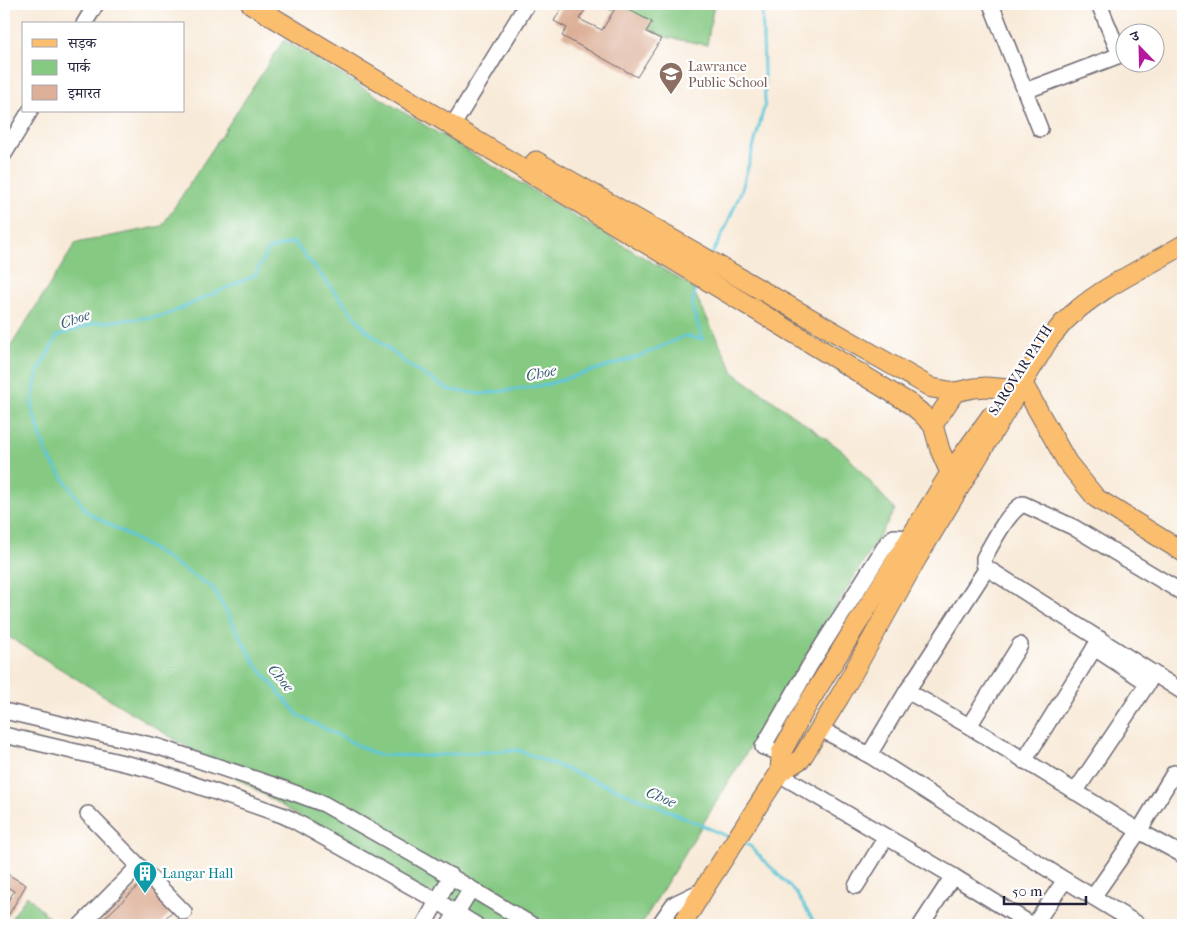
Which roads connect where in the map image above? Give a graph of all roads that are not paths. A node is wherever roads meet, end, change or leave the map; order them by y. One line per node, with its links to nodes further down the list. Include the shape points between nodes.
1 (96, 4): 7 (street)
2 (251, 4): 10 (main road)
3 (276, 4): 10 (main road)
4 (527, 4): 10 (street)
5 (990, 4): 8 (street)
6 (1100, 4): 8 (street, via 1120,55)
7 (85, 22)
8 (1025, 91): 11 (street)
9 (29, 112): 12 (street)
10 (456, 120): 14 (main road)
11 (1040, 129)
12 (4, 154)
13 (1183, 235): 18 (main road, SAROVAR PATH, via 1106,276 1055,315 1027,360)
14 (665, 244): 16 (main road); 17 (main road)
15 (1183, 245): 18 (main road, via 1127,276 1063,323)
16 (730, 272): 17 (main road); 19 (main road, via 932,388)
17 (721, 288): 20 (main road, via 909,403)
18 (1016, 387): 19 (main road); 21 (main road, SAROVAR PATH); 22 (main road, via 1096,498); 32 (main road)
19 (955, 392): 20 (main road)
20 (932, 425): 21 (main road)
21 (950, 473): 36 (main road, SAROVAR PATH, via 806,707 781,753)
22 (1183, 552)
23 (987, 568): 24 (street, via 984,558 1011,514 1023,504 1073,527); 25 (street); 28 (street)
24 (1183, 593)
25 (1097, 644): 27 (street); 35 (street)
26 (1020, 645): 31 (street)
27 (1151, 678): 29 (street); 38 (street)
28 (907, 691): 31 (street); 34 (street)
29 (1183, 692)
30 (4, 711): 44 (street, via 159,747 324,804)
31 (969, 726): 35 (street)
32 (820, 728): 34 (street); 36 (main road, via 801,759)
33 (4, 735): 51 (street, via 149,770 282,815)
34 (869, 755): 46 (street)
35 (1024, 761): 38 (street)
36 (780, 773): 41 (street); 47 (main road)
37 (1174, 773): 40 (street)
38 (1075, 792): 40 (street)
39 (88, 814): 43 (street)
40 (1139, 831): 42 (street); 50 (street)
41 (886, 837): 45 (street); 48 (street)
42 (1183, 855)
43 (139, 866): 52 (street); 54 (street)
44 (451, 876): 49 (street); 51 (street)
45 (953, 876): 61 (street); 62 (street)
46 (1065, 880): 50 (street); 62 (street)
47 (706, 886): 58 (street, via 673,905); 59 (main road); 60 (main road, via 710,892)
48 (856, 886)
49 (470, 889): 53 (street); 57 (street)
50 (1093, 897): 63 (street)
51 (437, 902): 53 (street); 55 (street)
52 (184, 912)
53 (453, 919): 56 (street)
54 (81, 925)
55 (424, 925)
56 (476, 925)
57 (532, 925)
58 (659, 925)
59 (682, 925)
60 (694, 925)
61 (921, 925)
62 (1033, 925)
63 (1139, 925)

